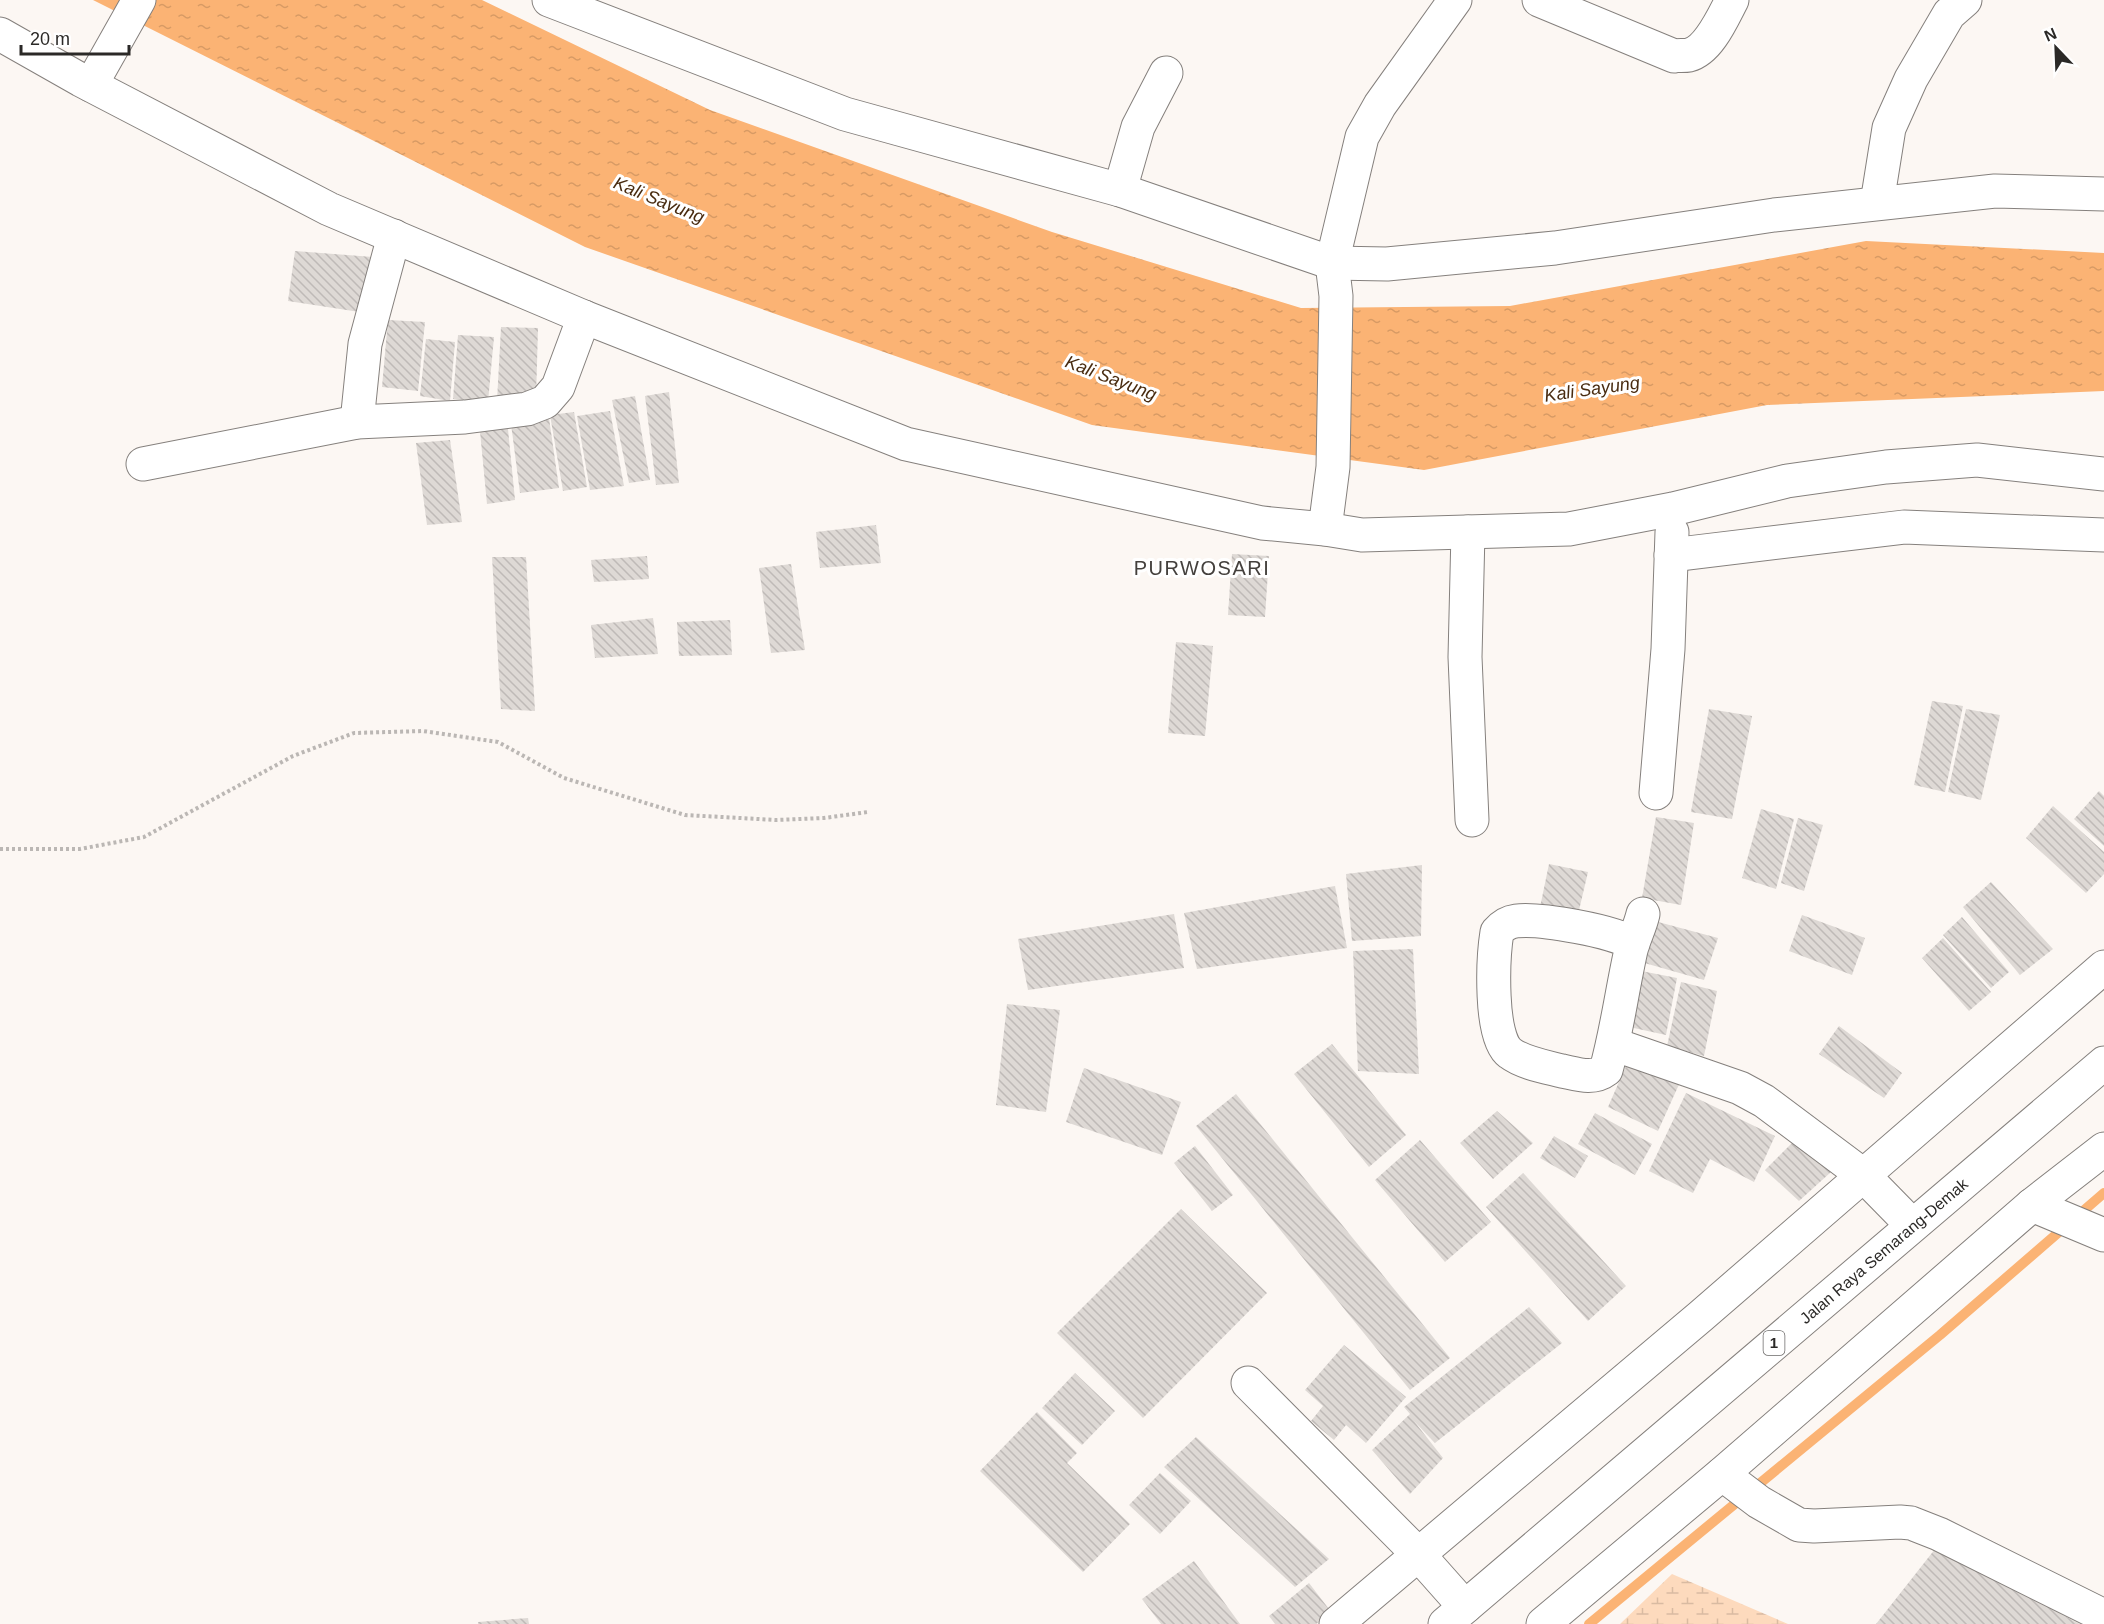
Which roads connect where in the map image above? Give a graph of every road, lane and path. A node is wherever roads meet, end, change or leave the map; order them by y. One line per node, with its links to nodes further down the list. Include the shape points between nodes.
1 (139, 0): 9 (main road)
2 (549, 0): 10 (main road, via 845,114)
3 (1455, 0): 14 (main road, via 1380,105 1362,137)
4 (1539, 0): 5 (main road, via 1674,56 1690,56 1715,33)
5 (1732, 0)
6 (1965, 0): 12 (main road, via 1949,14 1888,128)
7 (0, 34): 9 (main road)
8 (1166, 73): 10 (main road, via 1138,127)
9 (94, 80): 13 (main road, via 329,209)
10 (1120, 190): 14 (main road)
11 (2104, 194): 12 (main road, via 1995,191)
12 (1877, 203): 14 (main road, via 1555,248 1387,264)
13 (394, 236): 15 (main road); 16 (main road, via 365,345)
14 (1332, 262): 20 (main road, via 1336,296 1333,467)
15 (584, 317): 16 (main road, via 558,387 545,402 528,409 465,417); 20 (main road, via 906,444 1262,523)
16 (357, 422): 17 (main road)
17 (143, 464)
18 (2104, 474): 19 (main road, via 1977,460 1886,466 1787,481)
19 (1673, 509): 21 (main road, via 1569,529); 23 (main road)
20 (1325, 529): 21 (main road, via 1362,535)
21 (1468, 532): 26 (main road, via 1465,657)
22 (2104, 536): 23 (main road, via 1904,527)
23 (1671, 555): 24 (main road)
24 (1656, 793)
25 (867, 812): 27 (path, via 776,820 685,815 564,778 498,742 423,730 354,733 293,756 144,837 80,849)
26 (1472, 820)
27 (0, 849)
28 (2104, 967): 32 (main road)
29 (1613, 1044): 29 (main road, via 1638,929 1614,935 1533,920 1515,921 1497,932 1495,1023 1500,1042 1508,1052 1551,1068 1590,1076 1606,1070); 32 (main road, via 1740,1088 1764,1101)
30 (2104, 1063): 32 (main road, Jalan Raya Semarang-Demak / 1)
31 (2104, 1149): 33 (main road)
32 (1886, 1199): 37 (main road, Jalan Raya Semarang-Demak / 1); 37 (main road, via 1701,1316)
33 (2032, 1204): 34 (main road); 36 (main road)
34 (2104, 1235)
35 (1248, 1383): 37 (main road)
36 (1740, 1488): 38 (main road, via 1799,1525 1911,1523); 40 (main road)
37 (1445, 1592): 39 (main road)
38 (2104, 1616)
39 (1336, 1624)
40 (1543, 1624)

